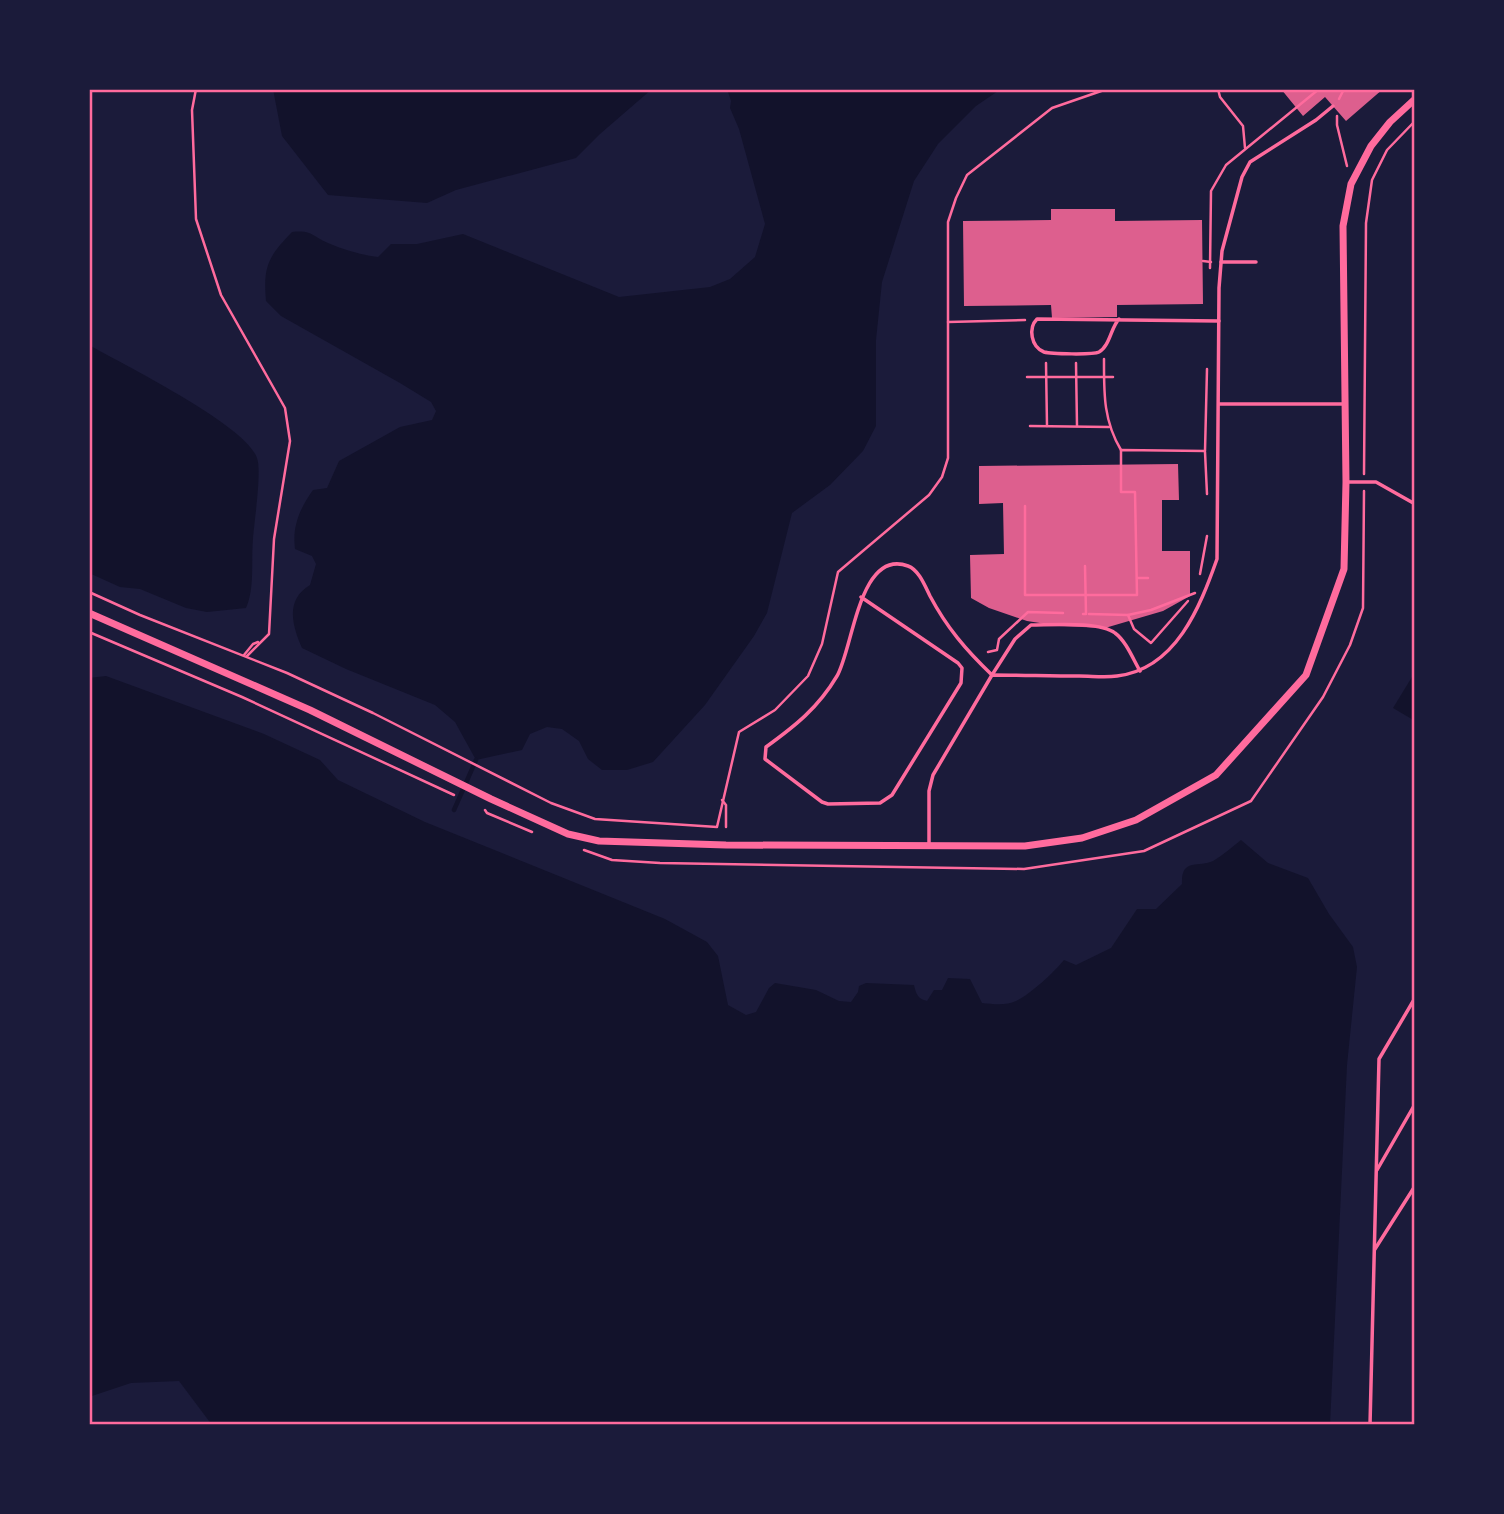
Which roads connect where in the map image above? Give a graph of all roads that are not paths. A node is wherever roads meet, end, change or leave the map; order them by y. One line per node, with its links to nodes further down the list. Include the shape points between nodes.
1 (1415, 99): 8 (street, via 1377,138 1351,184 1343,226)
2 (1335, 108): 3 (lane, via 1250,162 1242,177)
3 (1221, 262): 4 (lane); 6 (lane)
4 (1256, 262)
5 (1119, 319): 5 (lane, via 1095,354 1046,353 1032,337 1037,319); 6 (lane)
6 (1219, 321): 7 (lane)
7 (1219, 404): 8 (lane); 13 (lane, via 1217,559 1188,628 1163,656)
8 (1343, 404): 9 (street)
9 (1346, 482): 10 (lane, via 1376,482); 15 (street, via 1344,569 1306,675 1216,775 1136,820 1082,838 1024,846)
10 (1415, 504)
11 (862, 597): 11 (lane, via 839,674 810,714 766,747 765,753 765,759 828,804 880,803 892,795 961,684 958,663); 14 (lane, via 879,571 893,565 909,566 919,575 946,624)
12 (89, 614): 15 (street, via 310,710 568,834 599,841)
13 (1140, 670): 14 (lane, via 1118,677); 14 (lane, via 1111,631 1031,625 1015,639)
14 (992, 676): 15 (lane, via 933,775)
15 (929, 848)
16 (1415, 998): 18 (lane, via 1379,1059)
17 (1415, 1104): 18 (lane)
18 (1376, 1172): 20 (lane)
19 (1415, 1186): 20 (lane)
20 (1374, 1251): 21 (lane)
21 (1370, 1425)

